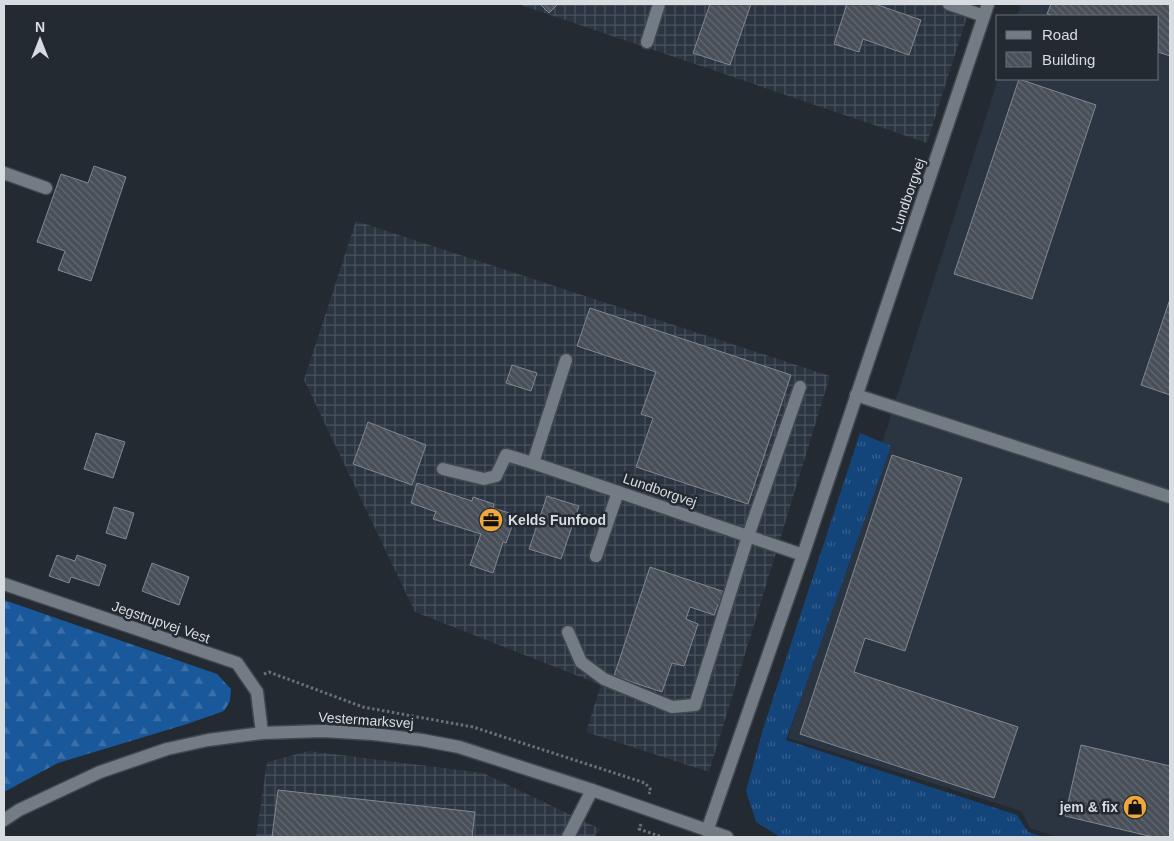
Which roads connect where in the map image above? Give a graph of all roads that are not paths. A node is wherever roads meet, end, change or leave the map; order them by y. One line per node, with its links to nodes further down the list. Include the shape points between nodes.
1 (659, 4): 4 (street)
2 (949, 4): 3 (street)
3 (986, 10): 9 (street, Lundborgvej)
4 (647, 42)
5 (4, 173): 6 (street)
6 (46, 188)
7 (566, 360): 10 (street)
8 (800, 387): 14 (street)
9 (856, 395): 13 (street); 15 (street, Lundborgvej)
10 (533, 463): 11 (street, Lundborgvej, via 506,456 496,476 484,479); 12 (street, Lundborgvej)
11 (444, 468)
12 (618, 492): 14 (street, Lundborgvej); 16 (street)
13 (1170, 497)
14 (748, 536): 15 (street, Lundborgvej); 18 (street, via 695,705 672,707 604,678 581,662)
15 (803, 555): 22 (street, Lundborgvej)
16 (596, 556)
17 (4, 584): 19 (street, Jegstrupvej Vest, via 237,663 257,692)
18 (568, 632)
19 (262, 733): 20 (street, Vestermarksvej, via 323,730 422,740 459,747); 21 (street, Vestermarksvej, via 208,740 158,752 100,772)
20 (592, 790): 22 (street, Vestermarksvej); 23 (street)
21 (4, 820)
22 (707, 831): 24 (street, Vestermarksvej)
23 (568, 837)
24 (727, 837)

